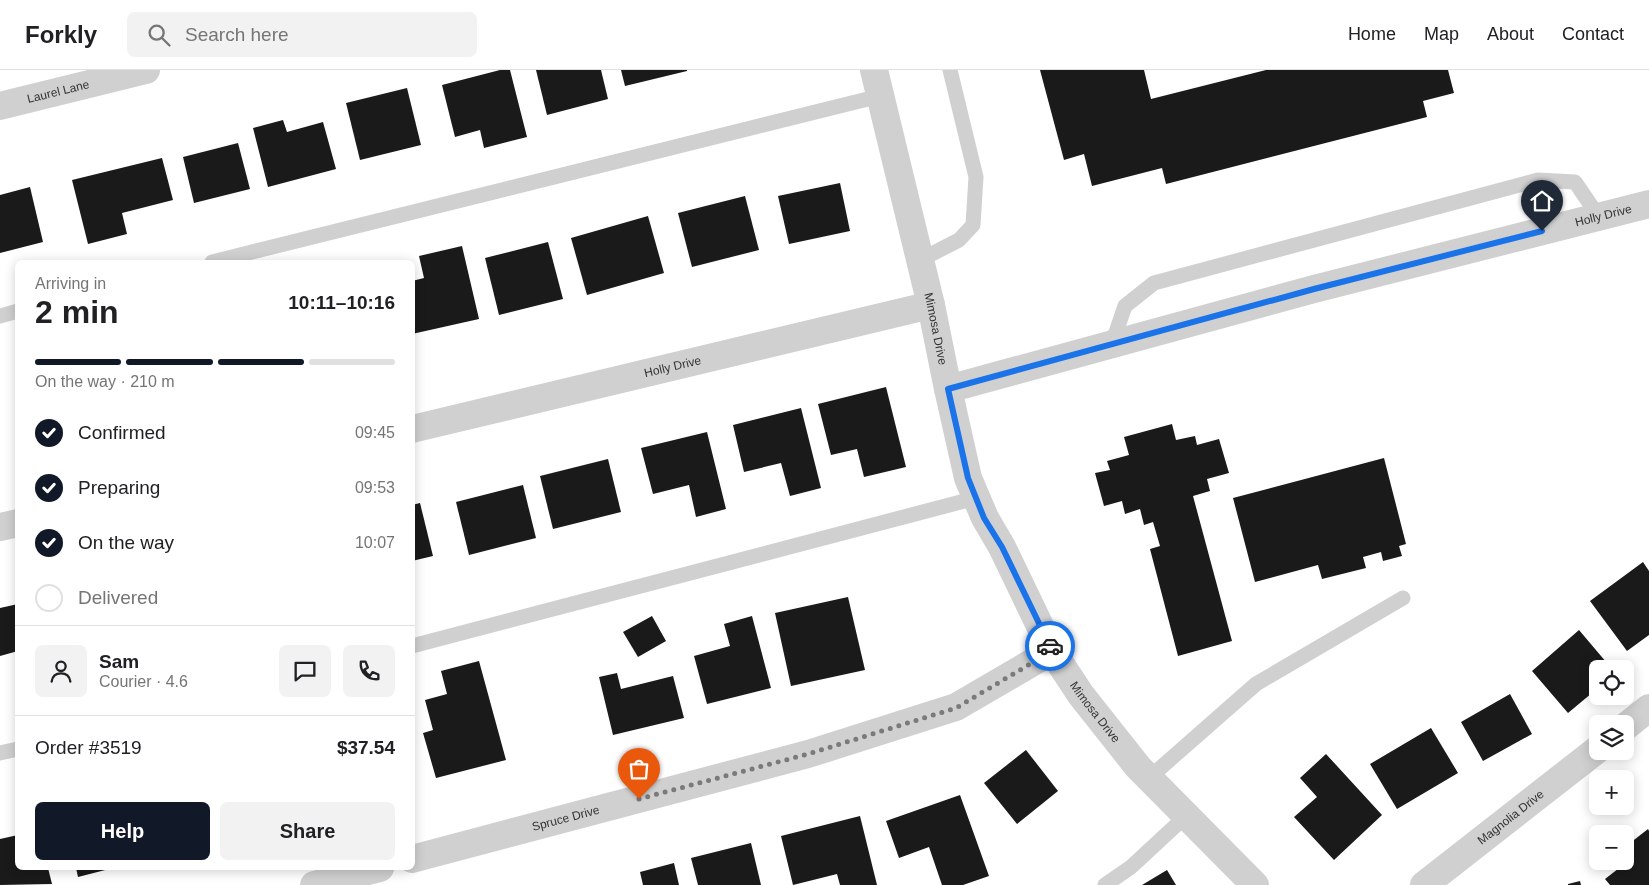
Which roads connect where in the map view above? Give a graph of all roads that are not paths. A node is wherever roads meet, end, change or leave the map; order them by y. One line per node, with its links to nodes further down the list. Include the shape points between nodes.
1 (146, 70): 4 (street, Laurel Lane)
2 (950, 70): 8 (lane, via 976,177 973,225 959,240)
3 (877, 83): 7 (lane); 8 (street, Mimosa Drive)
4 (0, 106)
5 (1649, 204): 6 (street, Holly Drive)
6 (1599, 217): 12 (street, Holly Drive); 12 (lane, via 1575,182 1538,180 1154,283 1125,306)
7 (219, 260)
8 (920, 260): 9 (street, Mimosa Drive)
9 (931, 305): 13 (street, Mimosa Drive); 14 (street, Holly Drive)
10 (15, 312): 11 (lane)
11 (0, 316)
12 (1112, 344): 13 (street, Holly Drive)
13 (948, 389): 15 (street, Mimosa Drive, via 968,478)
14 (415, 428)
15 (976, 498): 19 (lane); 20 (street, Mimosa Drive)
16 (15, 524): 17 (street)
17 (0, 528)
18 (1403, 598): 26 (lane, via 1256,684)
19 (415, 645)
20 (1052, 651): 26 (street, Mimosa Drive, via 1081,695); 28 (street, Spruce Drive, via 956,708 808,754)
21 (1649, 708): 22 (street)
22 (1634, 720)
23 (15, 750): 24 (lane)
24 (0, 753)
25 (1589, 756): 33 (street, Magnolia Drive)
26 (1149, 778): 27 (street, Mimosa Drive)
27 (1186, 816): 31 (lane, via 1130,867); 32 (street, Mimosa Drive)
28 (415, 858)
29 (372, 870): 30 (street)
30 (314, 885)
31 (1105, 885)
32 (1255, 885)
33 (1424, 885)

